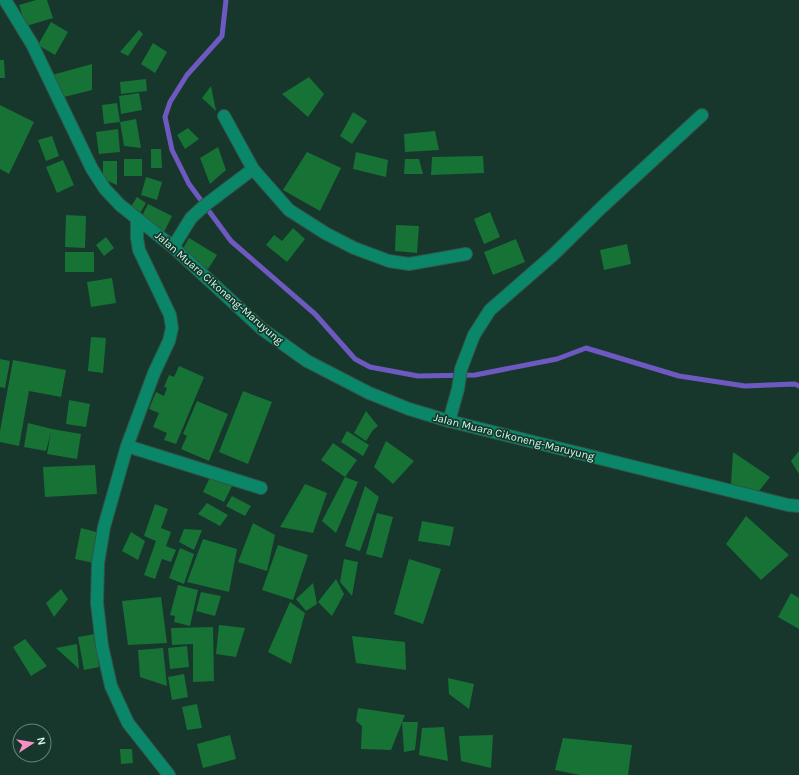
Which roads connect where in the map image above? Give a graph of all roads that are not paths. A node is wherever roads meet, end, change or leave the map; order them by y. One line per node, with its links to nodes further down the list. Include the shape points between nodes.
1 (5, 0): 5 (street, Jalan Muara Cikoneng-Maruyung, via 32,44 92,169 120,206)
2 (702, 115): 8 (street, via 553,255 490,310 474,335 461,369)
3 (224, 116): 4 (street)
4 (253, 169): 6 (street, via 191,218); 7 (street, via 289,210 354,248 389,261 409,264)
5 (137, 219): 6 (street, Jalan Muara Cikoneng-Maruyung); 9 (street, via 139,250 170,315 172,328)
6 (173, 248): 8 (street, Jalan Muara Cikoneng-Maruyung, via 262,329 307,361 369,393)
7 (466, 254)
8 (449, 421): 11 (street, Jalan Muara Cikoneng-Maruyung, via 788,506)
9 (127, 446): 10 (street); 12 (street, via 104,527 98,563 97,603 102,646 111,686 128,723)
10 (261, 488)
11 (799, 506)
12 (170, 775)

